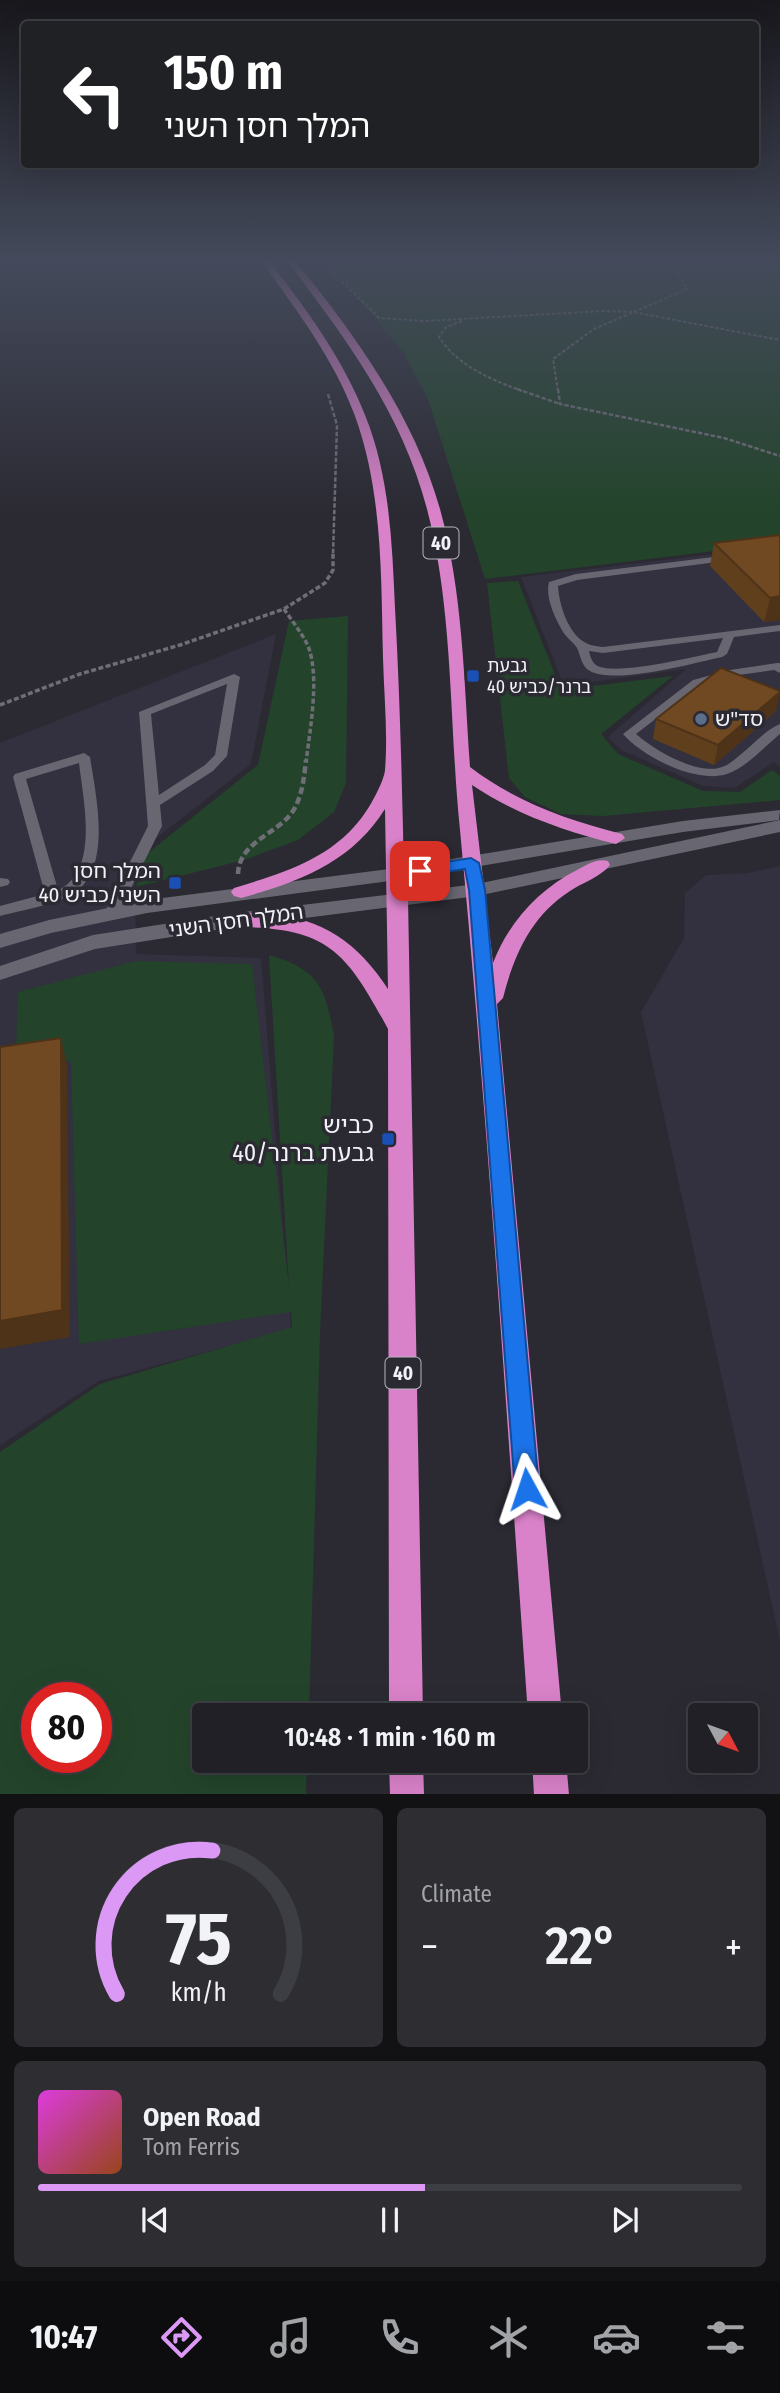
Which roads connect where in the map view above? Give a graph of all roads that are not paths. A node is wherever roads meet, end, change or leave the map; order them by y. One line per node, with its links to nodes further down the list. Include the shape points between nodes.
1 (326, 346): 10 (highway, 40, via 360,416 376,465 385,524)
2 (356, 346): 9 (highway, 40, via 415,457 433,507 452,617)
3 (739, 556): 6 (lane, via 553,584 552,593 571,635)
4 (780, 628): 5 (lane)
5 (730, 634): 6 (lane, via 603,650); 6 (lane, via 722,654 614,673 587,664)
6 (582, 646)
7 (779, 667): 8 (lane, via 697,682 629,734 642,748 701,772 725,771)
8 (778, 731)
9 (462, 769): 14 (highway, via 528,812); 15 (highway, 40)
10 (393, 770): 17 (highway, 40); 19 (highway, via 374,813 351,843 306,870)
11 (153, 804): 11 (lane, via 221,756 234,677 145,712); 22 (lane, via 155,826)
12 (780, 815): 14 (street, המלך חסן השני)
13 (780, 826): 16 (street, המלך חסן השני)
14 (616, 838): 15 (street, המלך חסן השני)
15 (471, 863): 17 (street, המלך חסן השני); 18 (highway, 40)
16 (601, 865): 18 (street, המלך חסן השני); 27 (highway, via 544,898 517,933 498,975)
17 (395, 874): 19 (street, המלך חסן השני); 21 (highway, 40)
18 (477, 890): 21 (street, המלך חסן השני); 27 (highway, 40)
19 (241, 892): 22 (street, המלך חסן השני)
20 (52, 895): 20 (lane, via 68,891 84,873 94,837 84,757 19,777); 23 (lane)
21 (398, 900): 24 (street, המלך חסן השני); 28 (highway, 40)
22 (113, 910): 25 (street, המלך חסן השני)
23 (0, 911)
24 (235, 919): 26 (street, המלך חסן השני, via 93,943); 28 (highway, via 287,923 330,940 350,954 380,991)
25 (0, 941)
26 (0, 973)
27 (489, 1026): 30 (highway, 40)
28 (400, 1032): 29 (highway, 40)
29 (406, 1703)
30 (544, 1703)
31 (407, 1773): 33 (highway)
32 (550, 1773): 34 (highway)
33 (407, 1794)
34 (552, 1794)

